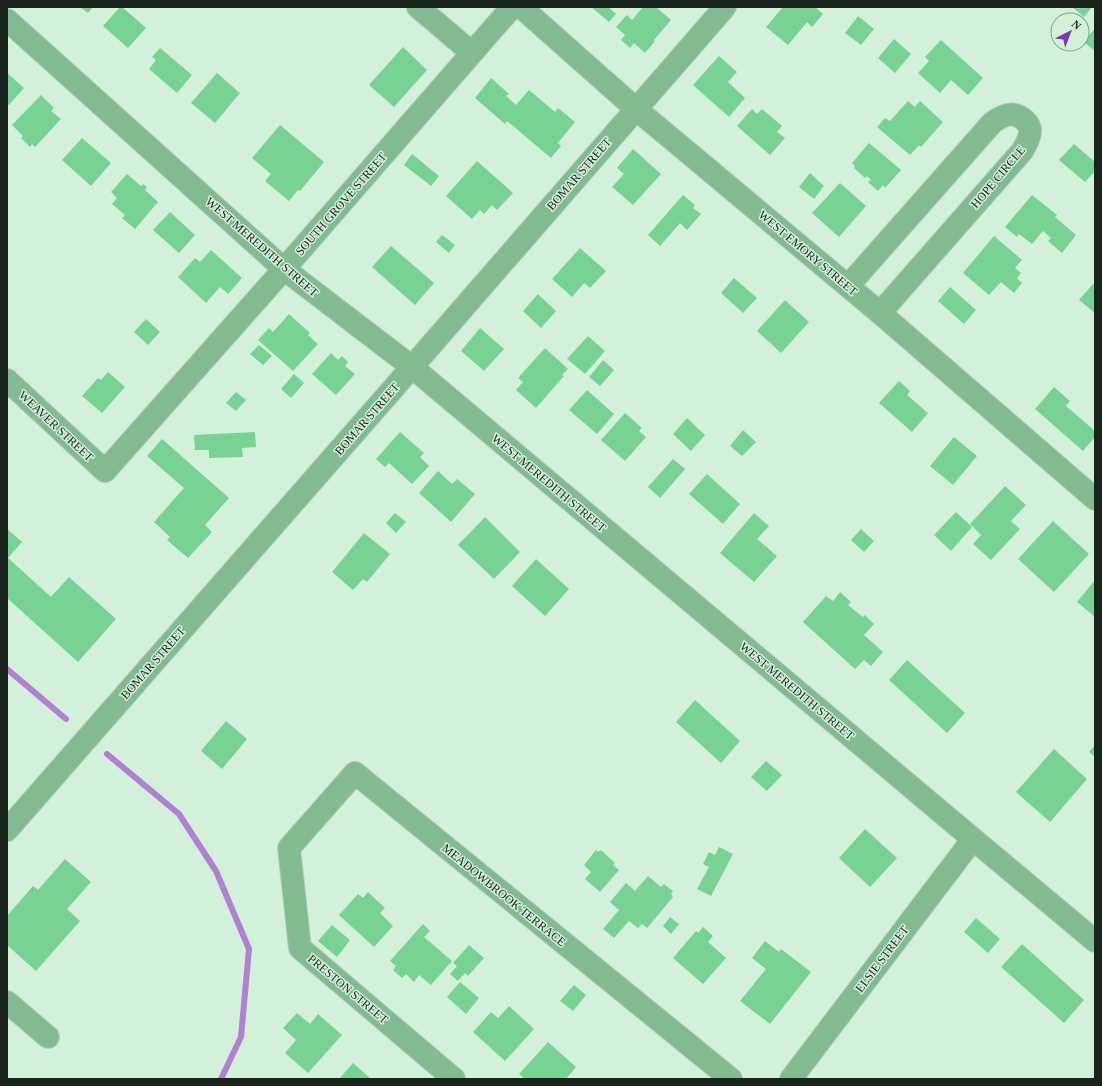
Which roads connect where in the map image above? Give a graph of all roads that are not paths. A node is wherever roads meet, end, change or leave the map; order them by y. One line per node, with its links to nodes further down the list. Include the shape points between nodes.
1 (418, 7): 6 (street)
2 (512, 7): 6 (street, SOUTH GROVE STREET)
3 (521, 7): 7 (street, WEST EMORY STREET)
4 (725, 7): 7 (street, BOMAR STREET)
5 (7, 20): 8 (street, WEST MEREDITH STREET)
6 (472, 53): 8 (street, SOUTH GROVE STREET)
7 (636, 109): 9 (street, WEST EMORY STREET); 11 (street, BOMAR STREET)
8 (284, 269): 11 (street, WEST MEREDITH STREET); 13 (street, SOUTH GROVE STREET)
9 (848, 286): 10 (street, WEST EMORY STREET); 10 (street, HOPE CIRCLE, via 992,123 1009,114 1022,117 1030,129 1023,150)
10 (880, 313): 14 (street, WEST EMORY STREET)
11 (412, 367): 15 (street, BOMAR STREET); 16 (street, WEST MEREDITH STREET)
12 (7, 380): 13 (street, WEAVER STREET)
13 (106, 471)
14 (1095, 499)
15 (7, 830)
16 (973, 839): 18 (street, WEST MEREDITH STREET); 23 (street, ELSIE STREET)
17 (289, 848): 21 (street, PRESTON STREET, via 300,948); 22 (street, MEADOWBROOK TERRACE, via 355,773)
18 (1095, 941)
19 (7, 1002): 20 (street)
20 (48, 1038)
21 (454, 1079)
22 (731, 1079)
23 (791, 1079)

